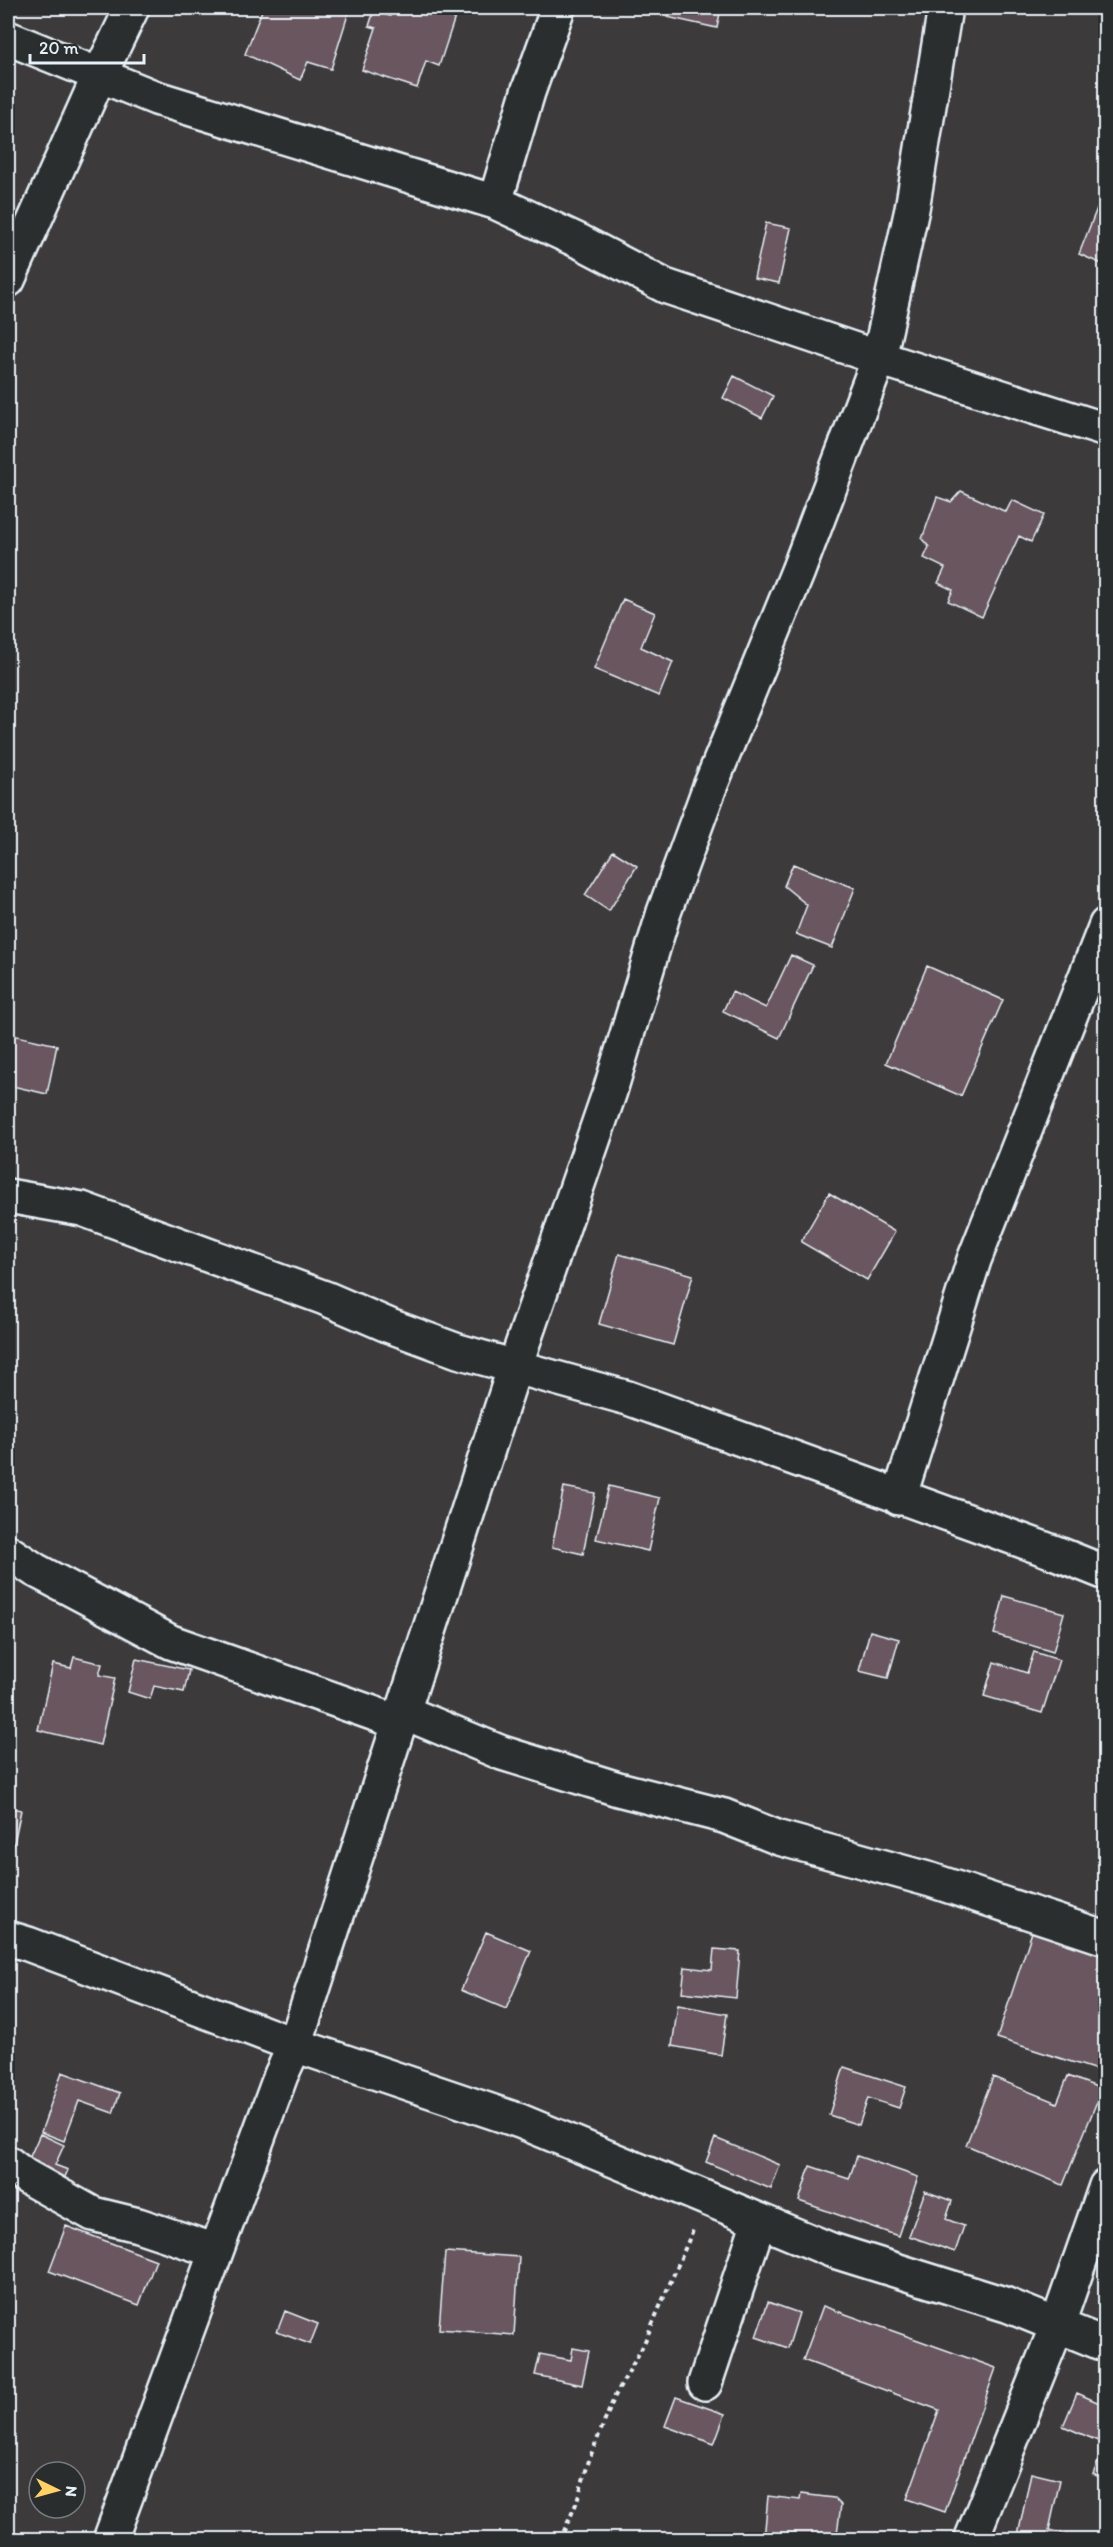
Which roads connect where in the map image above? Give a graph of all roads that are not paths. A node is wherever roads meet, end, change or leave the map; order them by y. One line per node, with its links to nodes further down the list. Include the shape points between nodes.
1 (132, 8): 5 (street)
2 (558, 8): 6 (street)
3 (945, 8): 8 (street, via 912,209)
4 (8, 38): 5 (street)
5 (99, 76): 6 (street, via 168,102); 7 (street)
6 (495, 202): 8 (street, via 665,286)
7 (8, 280)
8 (879, 358): 9 (street); 12 (street, via 664,912 610,1091)
9 (1106, 430)
10 (1106, 925): 13 (street, via 974,1260)
11 (8, 1196): 12 (street, via 82,1209 325,1298 448,1348)
12 (514, 1366): 13 (street, via 628,1398); 16 (street)
13 (899, 1498): 15 (street)
14 (8, 1552): 16 (street, via 34,1570 171,1642)
15 (1106, 1573)
16 (400, 1716): 18 (street, via 618,1790 724,1816 779,1838 920,1877); 19 (street)
17 (8, 1938): 19 (street)
18 (1106, 1938)
19 (295, 2044): 22 (street, via 520,2121); 23 (street)
20 (8, 2163): 23 (street, via 93,2214)
21 (1106, 2186): 24 (street)
22 (759, 2221): 24 (street, via 831,2250 1007,2306); 26 (street)
23 (216, 2251): 27 (street)
24 (1056, 2326): 25 (street); 28 (street)
25 (1106, 2345)
26 (705, 2383)
27 (110, 2540)
28 (971, 2540)

